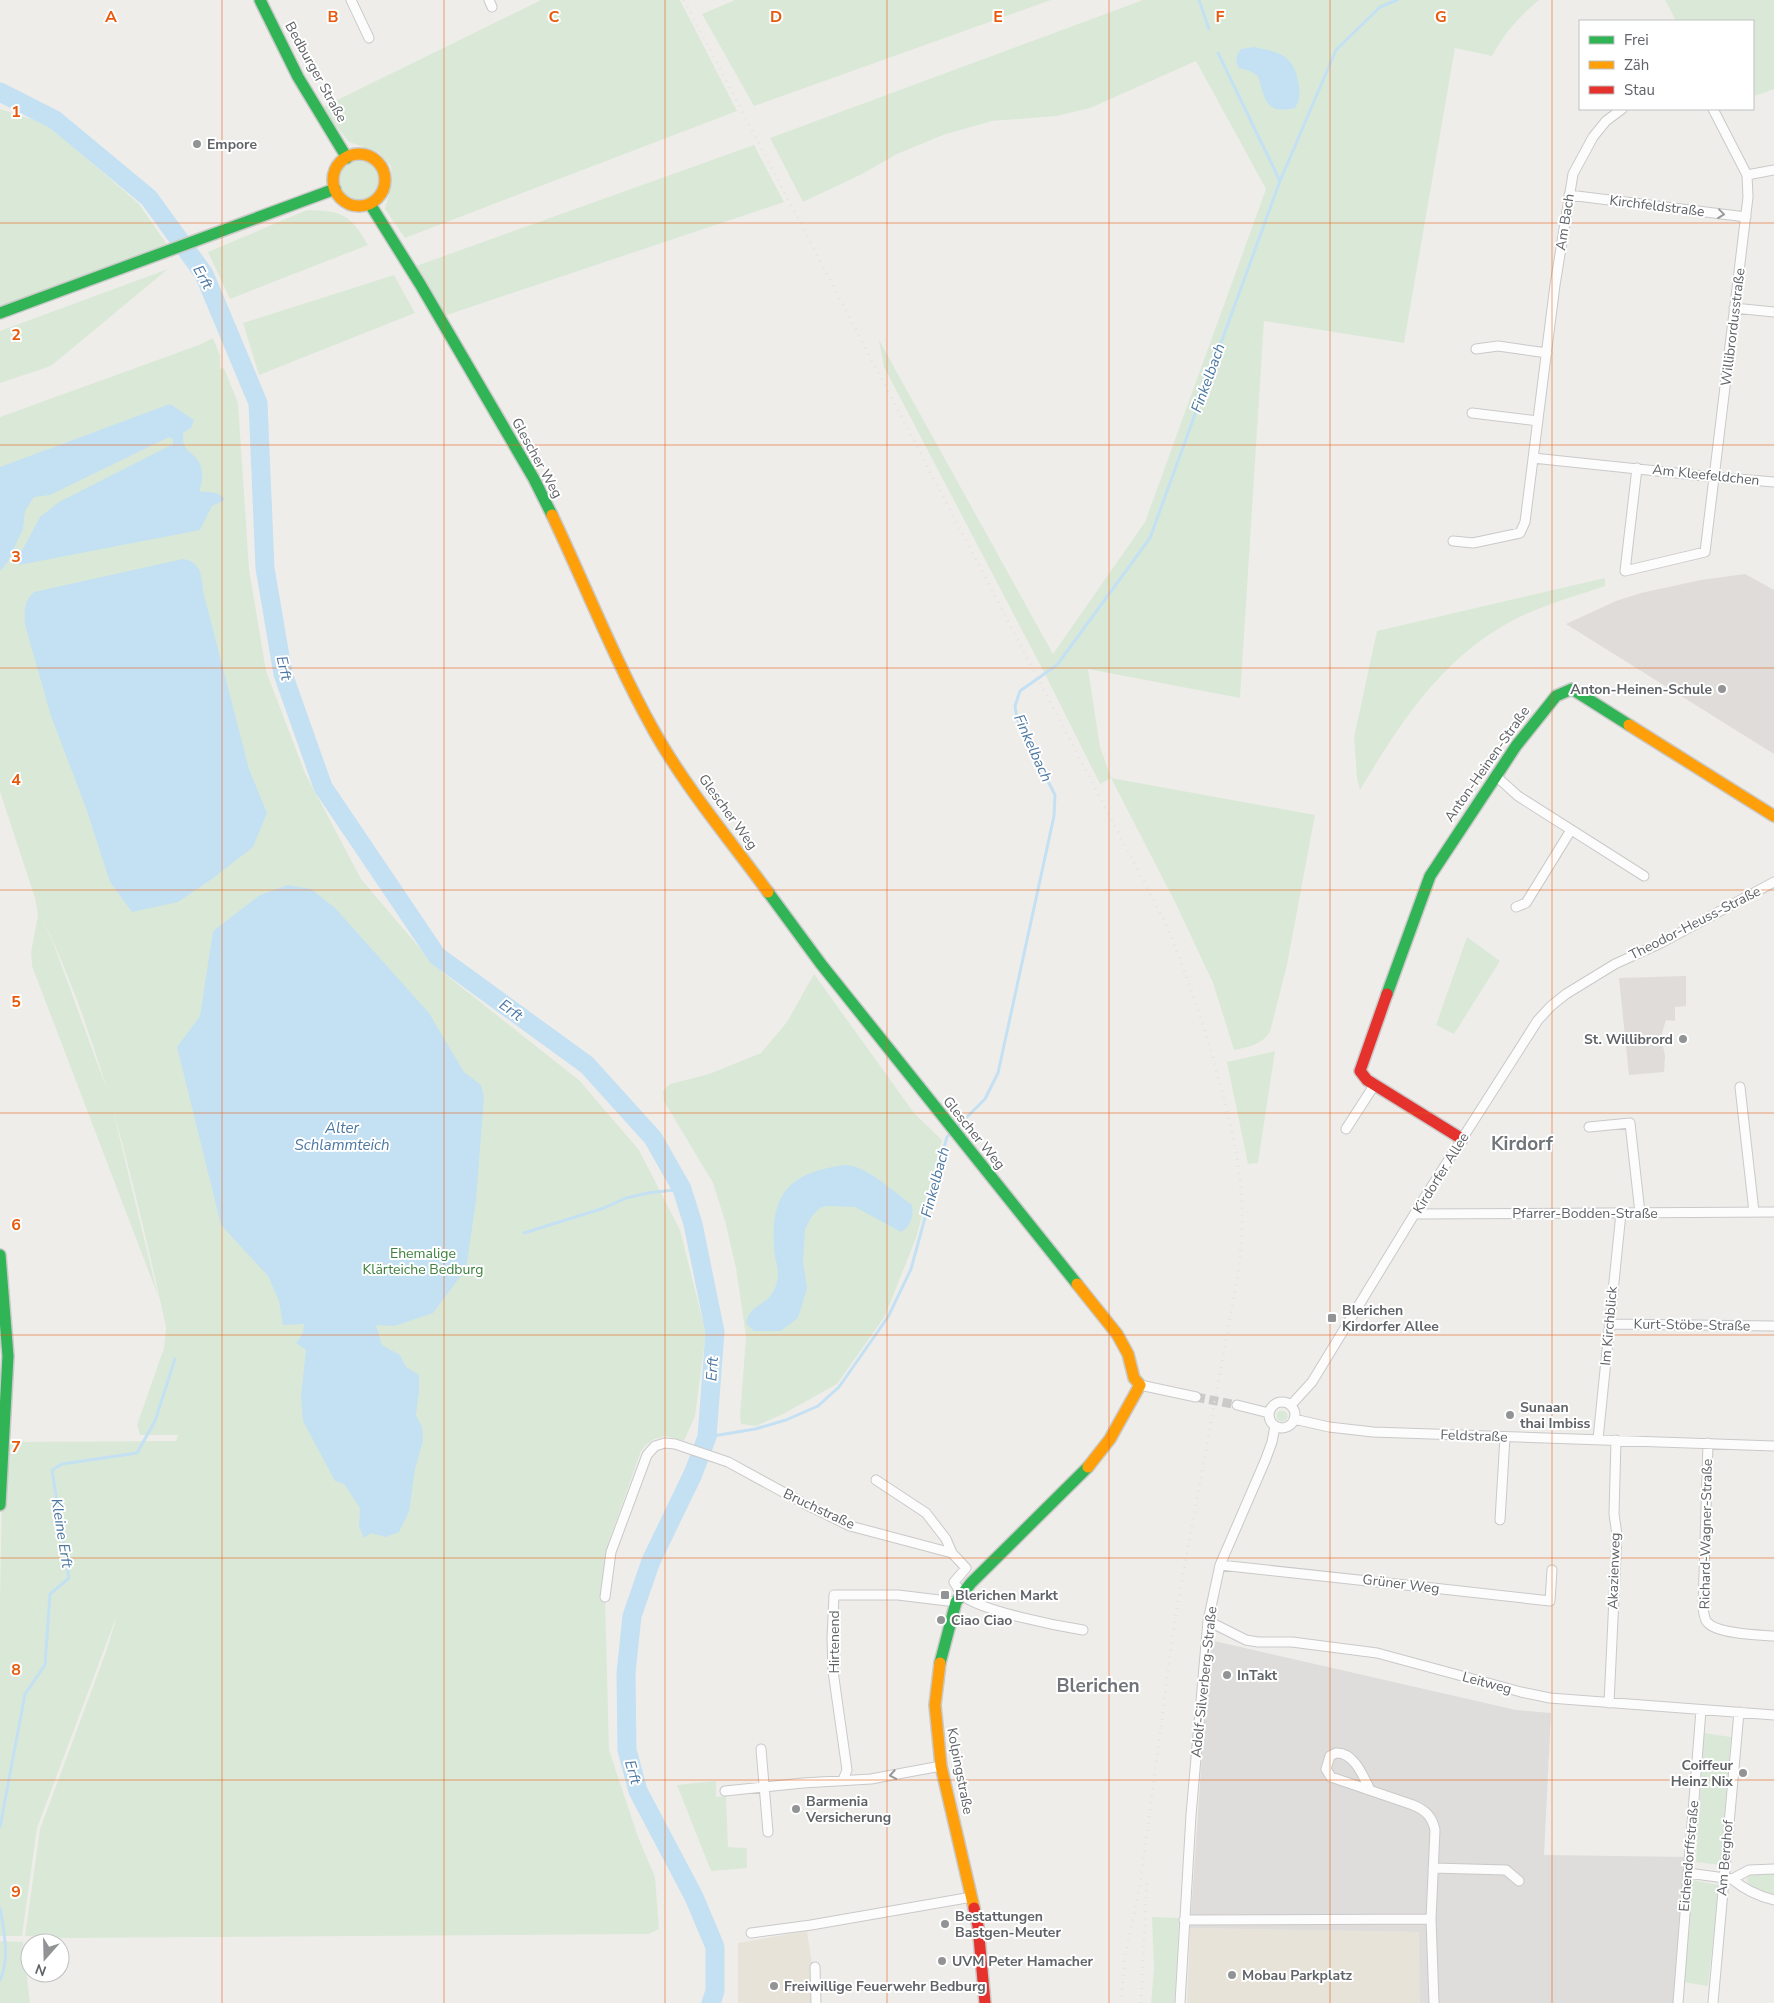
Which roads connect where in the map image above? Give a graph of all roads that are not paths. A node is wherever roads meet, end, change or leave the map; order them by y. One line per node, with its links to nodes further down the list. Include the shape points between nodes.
1 (351, 0): 3 (street)
2 (262, 1): 6 (street, Bedburger Straße, via 298,77)
3 (369, 38)
4 (1621, 110): 10 (street, Am Bach, via 1593,137 1573,174)
5 (1714, 110): 8 (street, Willibrordusstraße)
6 (347, 158): 9 (street, via 334,173); 11 (street, via 370,157 382,169 384,187)
7 (1774, 170): 8 (street)
8 (1747, 175): 12 (street, Willibrordusstraße)
9 (335, 189): 11 (street, via 338,196 352,205); 15 (street)
10 (1569, 195): 12 (street, Kirchfeldstraße, one-way to 12); 17 (street, Am Bach)
11 (370, 204): 46 (street, Glescher Weg, via 534,479 628,682 673,761 816,957 1116,1334)
12 (1746, 217): 13 (street, Willibrordusstraße)
13 (1734, 308): 14 (street); 22 (street, Willibrordusstraße)
14 (1774, 312)
15 (0, 313)
16 (1476, 349): 17 (street, via 1498,346)
17 (1547, 353): 19 (street, Am Bach)
18 (1472, 413): 19 (street)
19 (1538, 421): 20 (street, Am Bach)
20 (1534, 458): 21 (street, Am Kleefeldchen); 24 (street, Am Bach, via 1525,522 1520,533 1474,543)
21 (1637, 468): 22 (street, Am Kleefeldchen); 25 (street, Am Kleefeldchen, via 1625,571)
22 (1714, 477): 23 (street, Am Kleefeldchen); 25 (street, Willibrordusstraße)
23 (1774, 482)
24 (1453, 541)
25 (1705, 552)
26 (1497, 777): 27 (street, Anton-Heinen-Straße, via 1516,746 1556,696 1572,689); 28 (street, via 1518,796); 33 (street, Anton-Heinen-Straße, via 1430,876 1361,1064 1360,1071)
27 (1774, 816)
28 (1572, 830): 29 (street); 31 (street, via 1526,903)
29 (1644, 876)
30 (1774, 882): 32 (street, Theodor-Heuss-Straße)
31 (1516, 907)
32 (1615, 964): 37 (street, Kirdorfer Allee, via 1566,994 1538,1020)
33 (1375, 1084): 36 (street); 37 (street, Anton-Heinen-Straße)
34 (1740, 1087): 38 (street)
35 (1589, 1128): 41 (street, via 1630,1123)
36 (1346, 1129)
37 (1462, 1140): 42 (street, Kirdorfer Allee)
38 (1754, 1212): 39 (street, Pfarrer-Bodden-Straße); 41 (street, Pfarrer-Bodden-Straße)
39 (1774, 1212)
40 (1621, 1213): 41 (street, Pfarrer-Bodden-Straße); 42 (street, Pfarrer-Bodden-Straße); 44 (street, Im Kirchblick)
41 (1640, 1213)
42 (1415, 1214): 49 (street, Kirdorfer Allee, via 1312,1382)
43 (0, 1255): 59 (street, via 8,1356)
44 (1609, 1324): 45 (street, Kurt-Stöbe-Straße); 54 (street, Im Kirchblick)
45 (1774, 1326)
46 (1140, 1385): 47 (street); 65 (street, via 1110,1439 1086,1470)
47 (1196, 1397)
48 (1237, 1405): 50 (street)
49 (1291, 1406): 50 (street, via 1279,1402 1271,1407); 51 (street)
50 (1269, 1413): 52 (street)
51 (1294, 1419): 52 (street, via 1287,1427); 53 (street, Feldstraße, via 1373,1432)
52 (1275, 1426): 62 (street, Adolf-Silverberg-Straße, via 1272,1442)
53 (1505, 1437): 54 (street, Feldstraße); 60 (street)
54 (1598, 1439): 55 (street, Feldstraße)
55 (1616, 1440): 56 (street, Feldstraße); 69 (street, Akazienweg, via 1616,1535)
56 (1708, 1443): 57 (street, Feldstraße); 68 (street, Richard-Wagner-Straße, via 1703,1608 1708,1624 1722,1630)
57 (1774, 1446)
58 (876, 1480): 61 (street, via 926,1513 946,1539)
59 (0, 1505)
60 (1500, 1520)
61 (952, 1553): 64 (street, Bruchstraße, via 850,1526 721,1460 664,1443 655,1446 647,1455 611,1552); 65 (street, via 966,1568 954,1582)
62 (1220, 1565): 63 (street, Grüner Weg, via 1550,1601); 66 (street, Adolf-Silverberg-Straße)
63 (1552, 1570)
64 (605, 1597)
65 (959, 1598): 67 (street, via 1022,1617); 74 (street, Kolpingstraße, via 939,1668 935,1704); 75 (street, Hirtenend, via 834,1595 833,1671 847,1770)
66 (1208, 1621): 69 (street, Leitweg, via 1246,1640 1292,1642 1377,1653 1522,1692); 88 (street, Adolf-Silverberg-Straße)
67 (1083, 1630)
68 (1774, 1636)
69 (1609, 1703): 70 (street, Leitweg)
70 (1701, 1710): 71 (street, Leitweg); 82 (street, Eichendorffstraße)
71 (1739, 1712): 72 (street, Leitweg); 83 (street, Am Berghof)
72 (1774, 1715)
73 (761, 1749): 76 (street)
74 (941, 1766): 75 (street, one-way to 75, via 871,1780); 85 (street, Kolpingstraße)
75 (843, 1780): 76 (street)
76 (764, 1787): 78 (street); 79 (street)
77 (1370, 1790): 77 (street, via 1331,1777 1326,1769 1330,1756 1336,1753 1347,1755 1357,1765); 80 (street, via 1425,1810 1433,1822)
78 (725, 1791)
79 (768, 1832)
80 (1433, 1868): 84 (street, via 1506,1870); 87 (street)
81 (1774, 1869): 83 (street, via 1749,1870)
82 (1688, 1873): 83 (street); 95 (street, Eichendorffstraße)
83 (1728, 1879): 86 (street, via 1759,1896); 96 (street, Am Berghof)
84 (1519, 1881)
85 (972, 1897): 89 (street); 92 (street, Kolpingstraße, via 982,1960)
86 (1774, 1900)
87 (1431, 1919): 88 (street); 94 (street)
88 (1184, 1920): 93 (street, Adolf-Silverberg-Straße)
89 (751, 1933)
90 (814, 1967): 91 (street)
91 (816, 2003)
92 (984, 2003)
93 (1180, 2003)
94 (1434, 2003)
95 (1678, 2003)
96 (1713, 2003)

